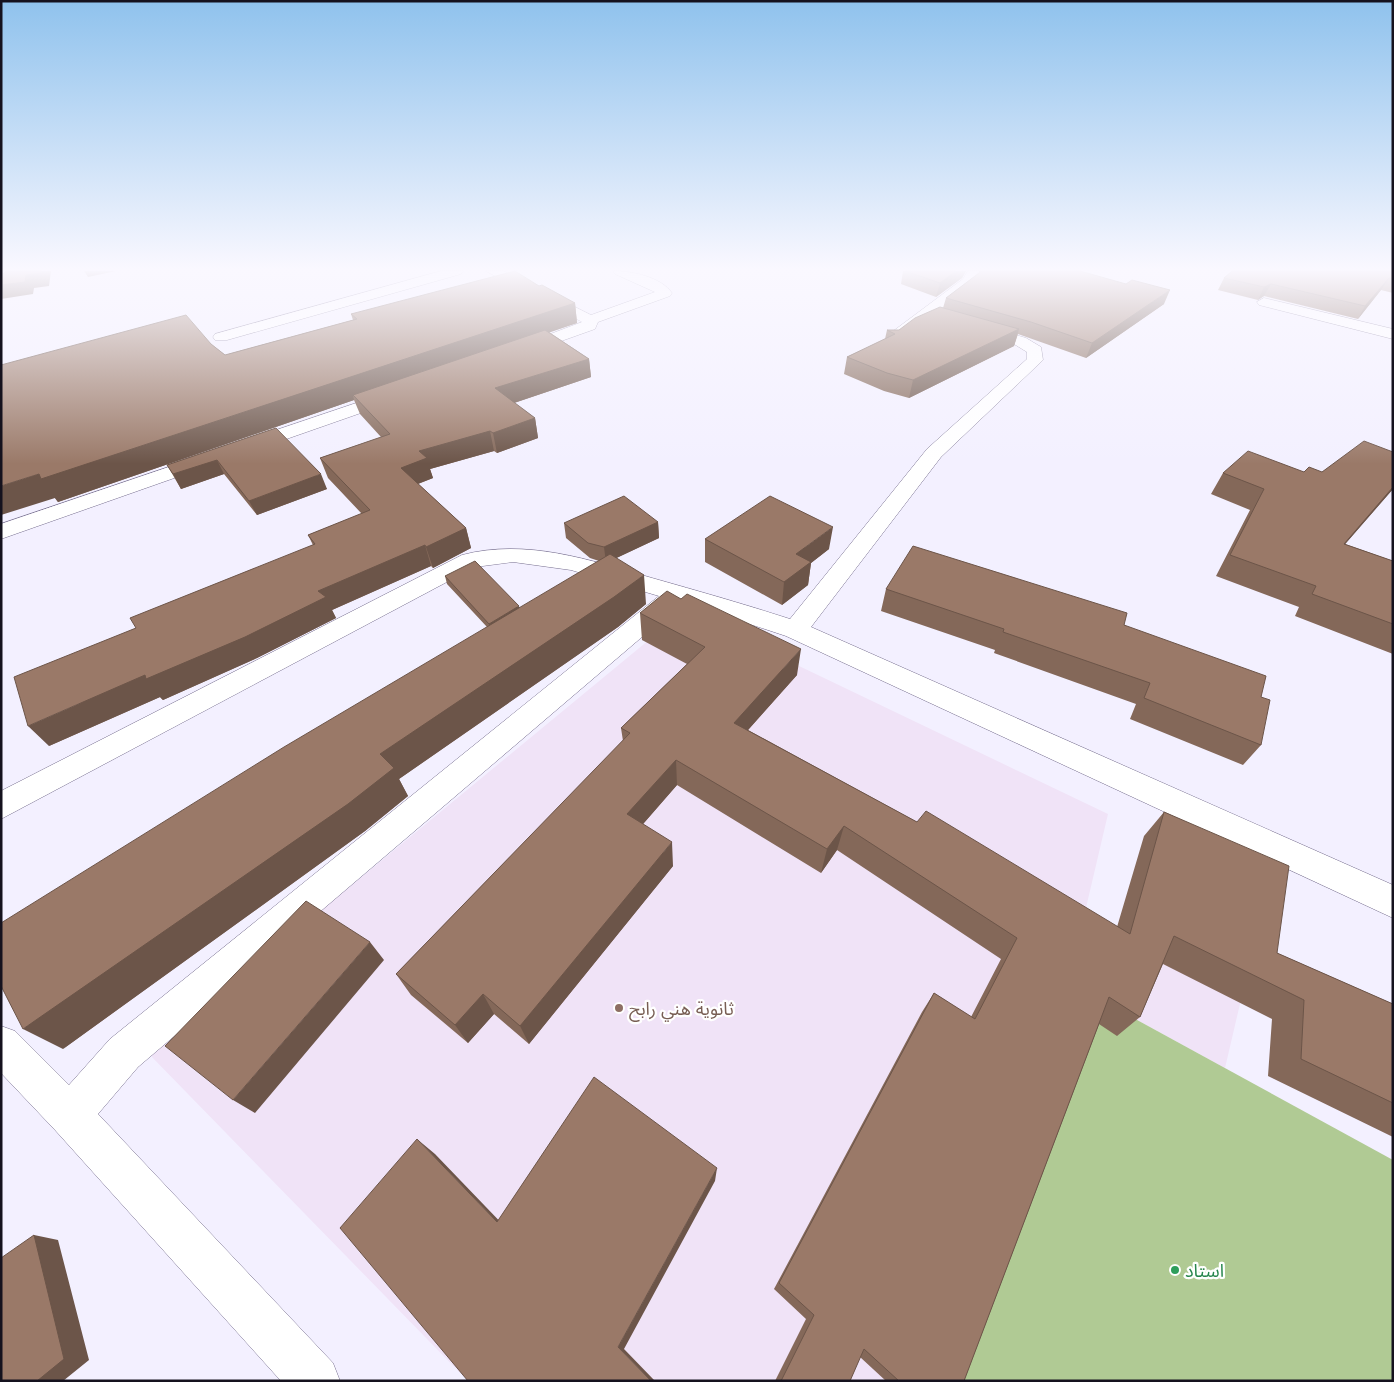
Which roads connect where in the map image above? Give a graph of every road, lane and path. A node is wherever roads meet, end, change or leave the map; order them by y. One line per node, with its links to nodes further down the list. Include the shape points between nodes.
1 (230, 335): 5 (street)
2 (563, 335): 7 (street)
3 (898, 335): 6 (street)
4 (1001, 335): 13 (street, via 1035,350 1035,360 934,453)
5 (221, 338)
6 (889, 342)
7 (506, 356)
8 (413, 388): 9 (street)
9 (1, 532)
10 (610, 574): 11 (street); 12 (street); 14 (street, via 573,563 513,555 470,560)
11 (678, 593): 13 (street); 17 (street, via 124,1053)
12 (576, 594)
13 (795, 630): 15 (street)
14 (1, 806)
15 (1393, 902)
16 (1, 1045): 17 (street)
17 (70, 1114): 18 (street)
18 (315, 1381)

